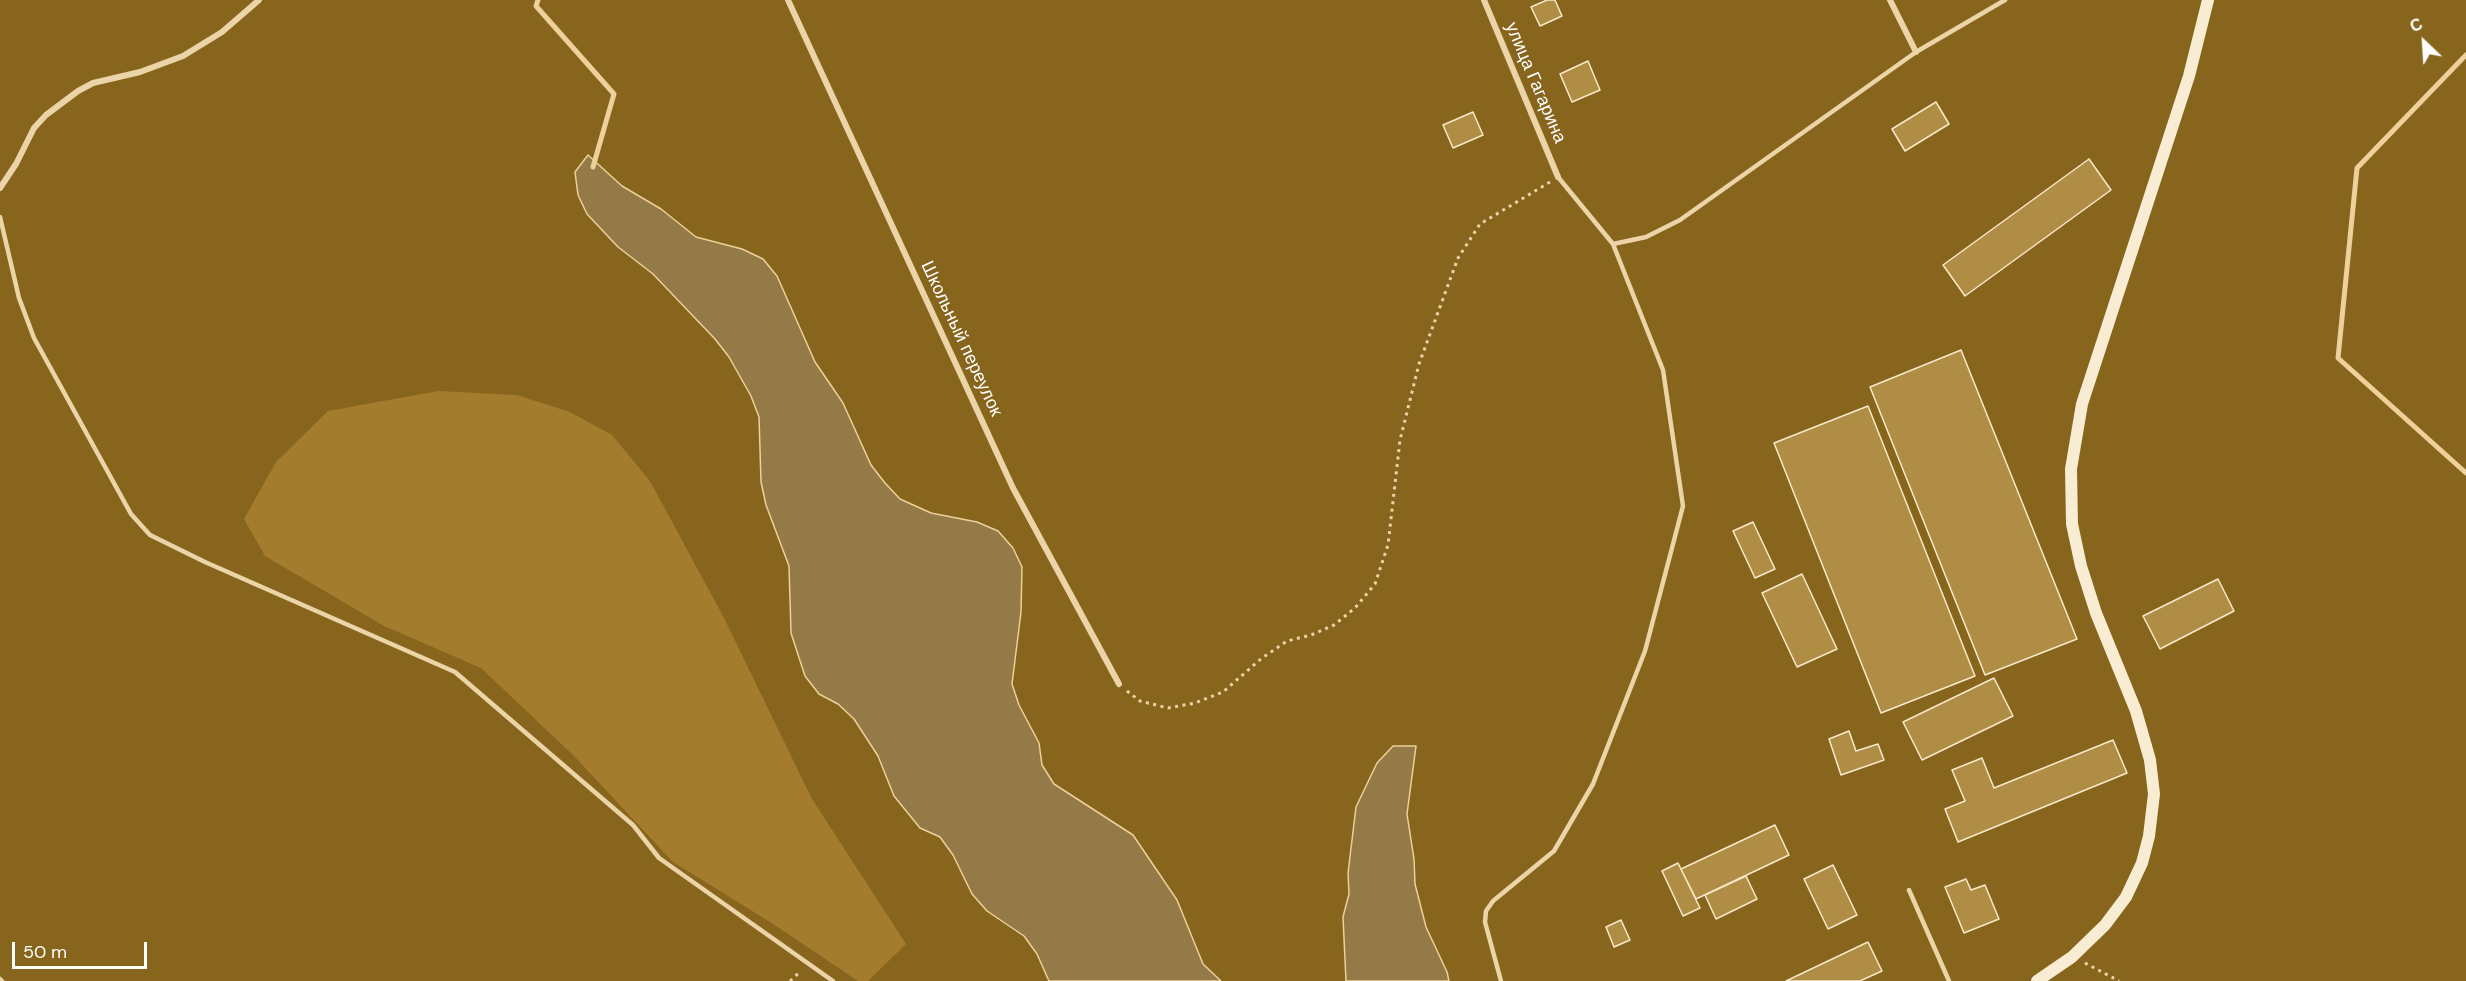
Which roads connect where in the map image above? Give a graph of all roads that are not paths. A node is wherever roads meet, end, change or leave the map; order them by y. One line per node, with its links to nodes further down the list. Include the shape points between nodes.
1 (259, 0): 9 (street, via 222,32 192,51 78,91 34,129)
2 (788, 0): 12 (street, Школьный переулок, via 1013,488)
3 (1484, 0): 8 (street, улица Гагарина)
4 (1890, 0): 7 (street)
5 (2005, 0): 7 (lane)
6 (2208, 0): 17 (street, via 2189,76 2082,404 2071,469 2072,524 2081,566 2150,759 2154,794 2149,836 2126,897 2072,957)
7 (1916, 52): 11 (lane, via 1680,220 1646,237)
8 (1558, 177): 11 (lane)
9 (0, 188)
10 (0, 217): 14 (lane, via 19,298 34,338 131,514 150,535 455,672 633,825 659,858)
11 (1612, 244): 15 (lane, via 1663,370 1683,506 1645,651 1593,784 1554,851 1486,911 1485,922)
12 (1119, 684)
13 (1909, 890): 16 (lane)
14 (833, 981)
15 (1501, 981)
16 (1949, 981)
17 (2037, 981)

